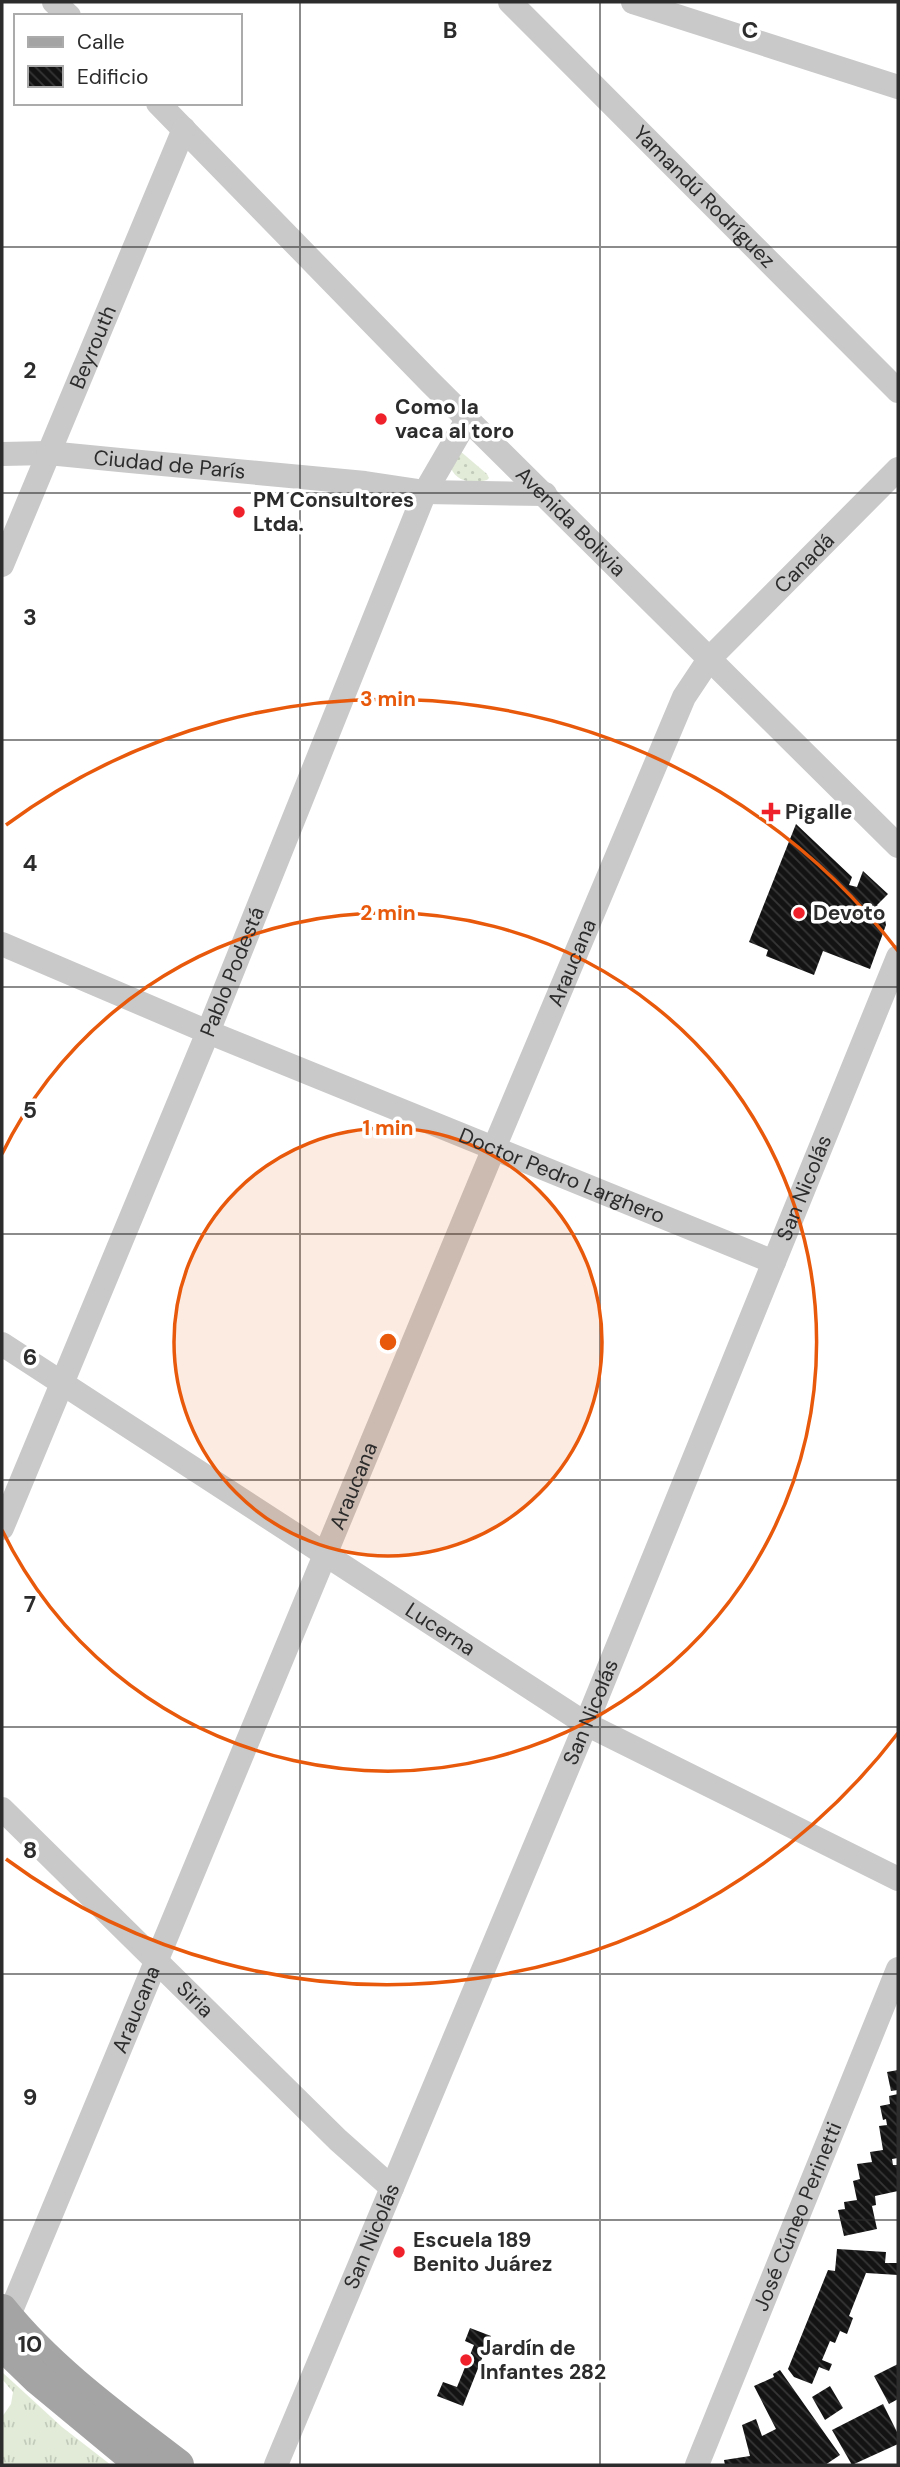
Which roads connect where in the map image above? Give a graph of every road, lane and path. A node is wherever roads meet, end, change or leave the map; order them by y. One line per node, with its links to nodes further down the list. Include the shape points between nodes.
1 (54, 2): 4 (street)
2 (510, 2): 8 (street, Yamandú Rodríguez)
3 (633, 2): 5 (street)
4 (67, 14)
5 (898, 87)
6 (160, 105): 7 (street, Avenida Bolivia)
7 (184, 129): 9 (street, Avenida Bolivia); 10 (street, Beyrouth)
8 (898, 391)
9 (468, 418): 13 (street, Pablo Podestá); 14 (street, Avenida Bolivia)
10 (48, 453): 11 (street, Ciudad de París); 13 (street, Ciudad de París); 15 (street, Beyrouth)
11 (2, 454)
12 (898, 469): 16 (street, Canadá)
13 (425, 492): 14 (street, Ciudad de París); 20 (street, Pablo Podestá)
14 (545, 494): 16 (street, Avenida Bolivia)
15 (2, 565)
16 (710, 658): 17 (street, Avenida Bolivia); 21 (street, Araucana, via 684,697)
17 (898, 846)
18 (2, 944): 20 (street, Doctor Pedro Larghero)
19 (898, 957): 22 (street, San Nicolás)
20 (208, 1032): 21 (street, Doctor Pedro Larghero); 24 (street, Pablo Podestá)
21 (494, 1148): 22 (street, Doctor Pedro Larghero); 26 (street, Araucana)
22 (774, 1262): 27 (street, San Nicolás)
23 (2, 1344): 24 (street, Lucerna)
24 (62, 1383): 25 (street, Pablo Podestá); 26 (street, Lucerna)
25 (2, 1528)
26 (326, 1555): 27 (street, Lucerna); 30 (street, Araucana)
27 (586, 1724): 29 (street, Lucerna); 32 (street, San Nicolás)
28 (2, 1809): 30 (street, Siria)
29 (898, 1879)
30 (156, 1963): 32 (street, Siria); 33 (street, Araucana)
31 (898, 1969): 37 (street, José Cúneo Perinetti)
32 (392, 2189): 36 (street, San Nicolás)
33 (4, 2324): 34 (main road, via 38,2379); 35 (main road)
34 (142, 2465)
35 (178, 2465)
36 (276, 2465)
37 (697, 2465)

